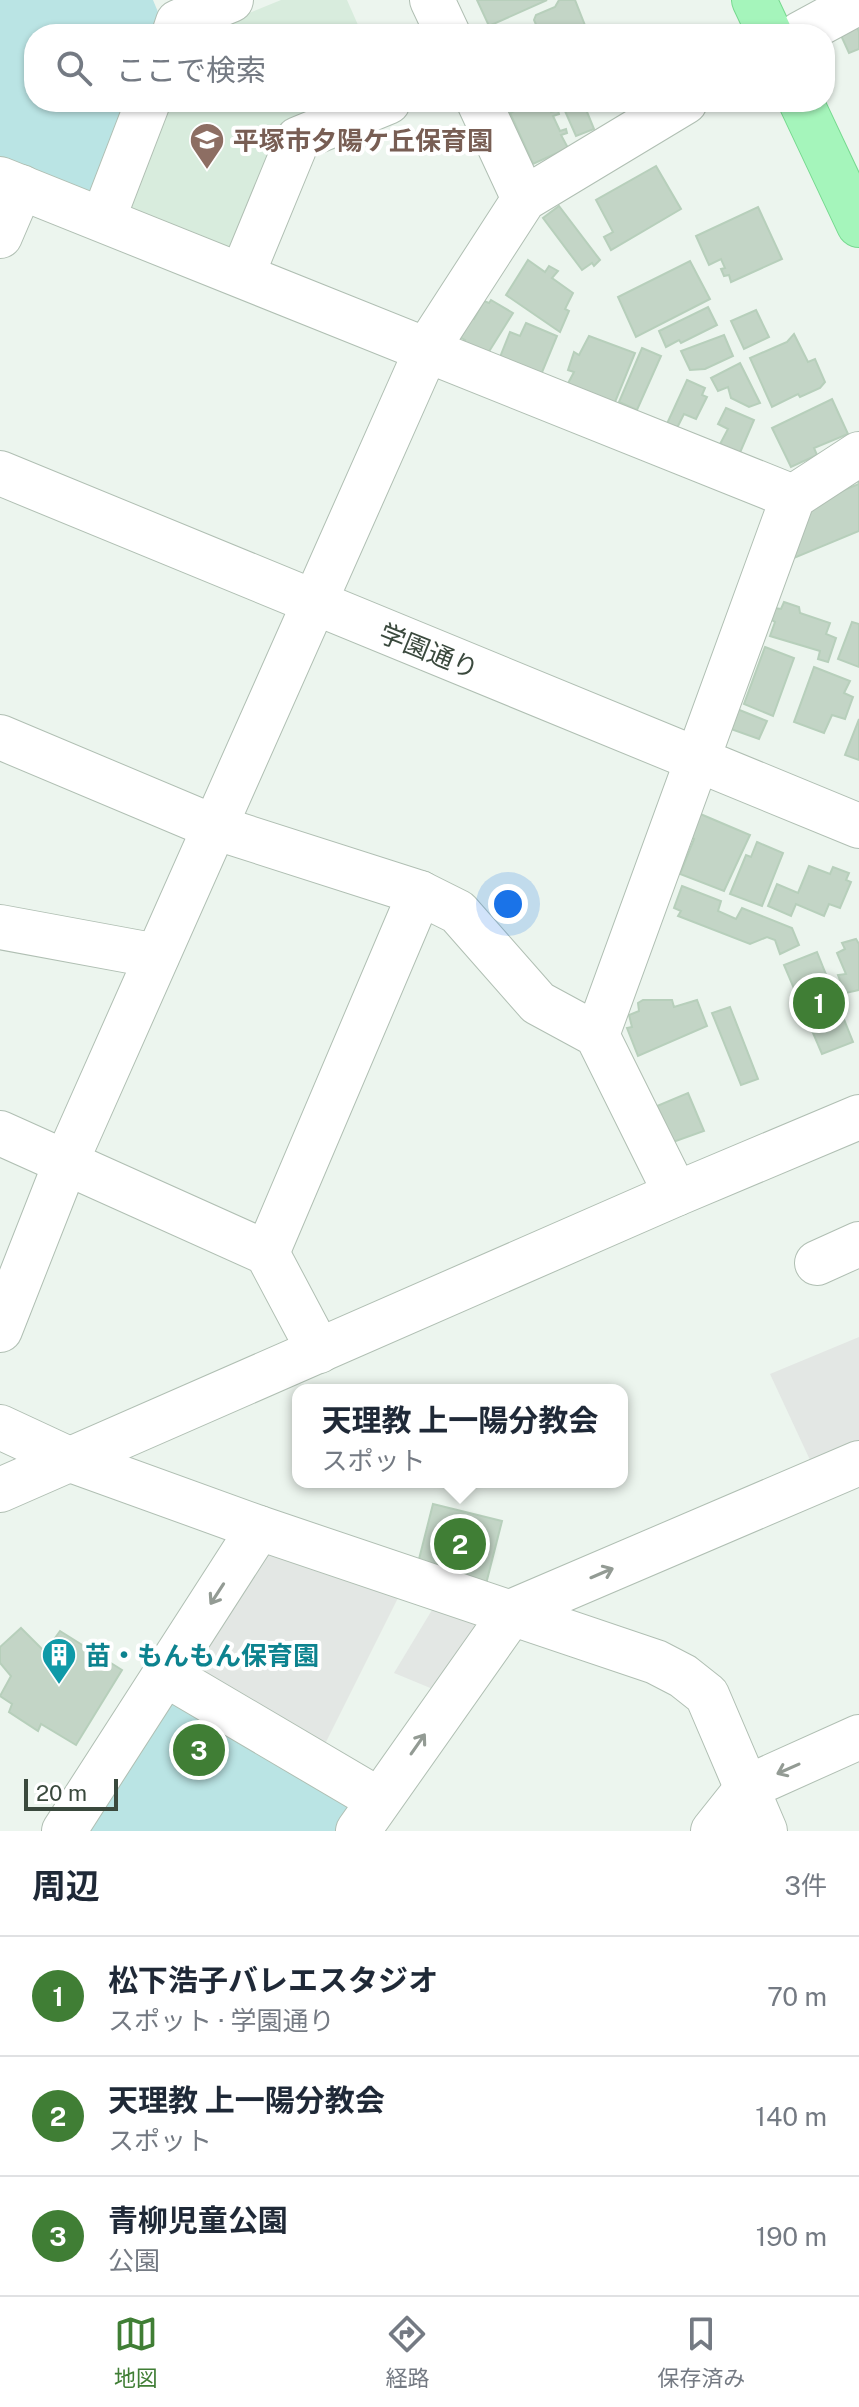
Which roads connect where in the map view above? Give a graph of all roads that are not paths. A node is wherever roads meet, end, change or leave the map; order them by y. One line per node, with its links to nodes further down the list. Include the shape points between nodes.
1 (231, 0): 5 (street)
2 (432, 0): 6 (street)
3 (754, 0): 7 (main road)
4 (859, 2): 8 (street)
5 (174, 19)
6 (443, 24)
7 (765, 24)
8 (818, 24)
9 (144, 112): 16 (street)
10 (364, 112): 19 (street, via 298,139)
11 (484, 112): 15 (street)
12 (668, 112): 15 (street)
13 (806, 112): 17 (main road)
14 (10, 183): 16 (street); 18 (street)
15 (524, 199): 20 (street)
16 (103, 219): 19 (street)
17 (859, 225)
18 (0, 236)
19 (242, 275): 20 (street)
20 (427, 349): 23 (street); 24 (street)
21 (859, 454): 23 (street)
22 (0, 473): 24 (street, 学園通り)
23 (793, 497): 26 (street)
24 (314, 604): 26 (street, 学園通り); 28 (street)
25 (0, 737): 28 (street)
26 (697, 760): 27 (street, 学園通り); 32 (street)
27 (859, 826)
28 (214, 827): 29 (street); 31 (street)
29 (420, 893): 32 (street, via 458,912 538,1003); 38 (street)
30 (0, 927): 31 (street)
31 (157, 956): 35 (street)
32 (597, 1035): 36 (street)
33 (859, 1117): 36 (street)
34 (0, 1133): 35 (street)
35 (66, 1162): 38 (street); 40 (street)
36 (676, 1194): 41 (street)
37 (859, 1244): 39 (street)
38 (267, 1253): 41 (street)
39 (817, 1263)
40 (0, 1330)
41 (319, 1351): 43 (street)
42 (0, 1427): 43 (street)
43 (71, 1460): 45 (street); 46 (street)
44 (859, 1463): 47 (street, one-way to 44)
45 (0, 1490)
46 (259, 1528): 47 (street); 48 (street, one-way to 48)
47 (513, 1611): 50 (street, via 683,1676 707,1695); 51 (street, one-way to 47)
48 (165, 1674): 51 (street); 52 (street)
49 (859, 1737): 50 (street, one-way to 50)
50 (748, 1787): 53 (street); 54 (street)
51 (368, 1815)
52 (64, 1831)
53 (713, 1831)
54 (765, 1831)

